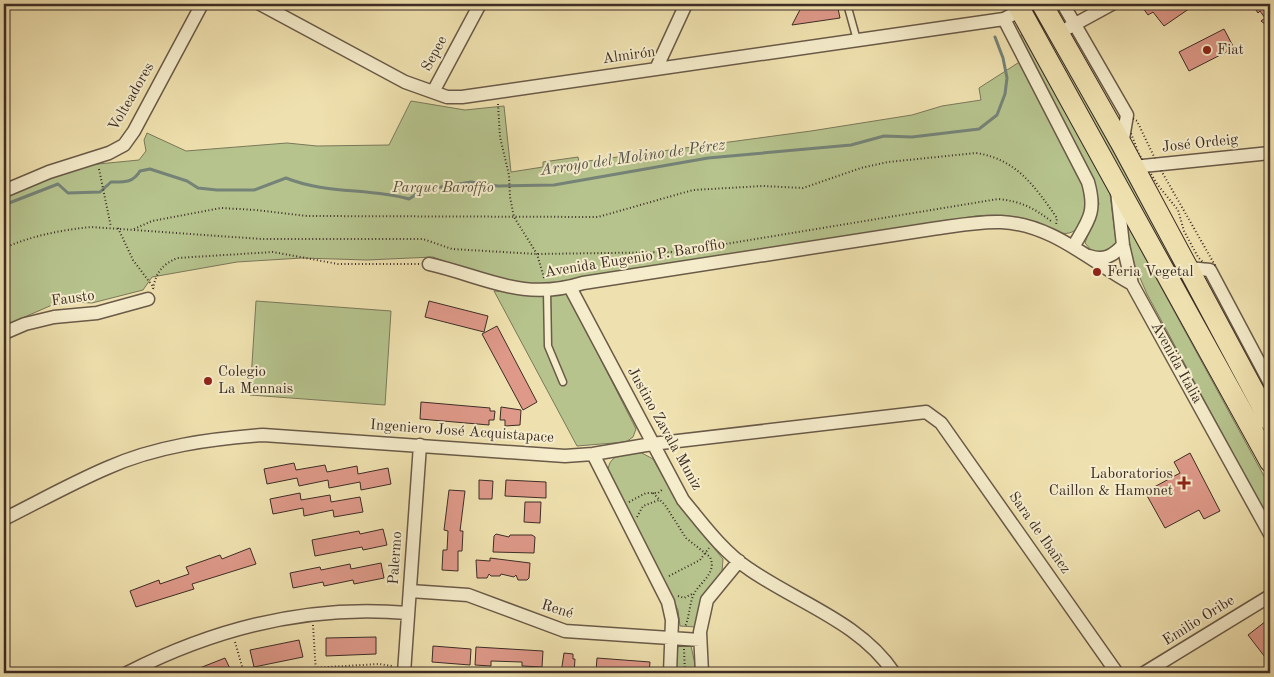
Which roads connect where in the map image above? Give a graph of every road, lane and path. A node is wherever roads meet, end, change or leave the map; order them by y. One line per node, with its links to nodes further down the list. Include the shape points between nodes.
1 (202, 4): 22 (street, Volteadores, via 124,145)
2 (260, 4): 13 (street, Almirón, via 405,82)
3 (480, 4): 13 (street, Sepee)
4 (686, 4): 12 (street)
5 (847, 4): 11 (lane)
6 (1042, 4): 10 (main road)
7 (1062, 4): 10 (street)
8 (1112, 4): 10 (street)
9 (1014, 11): 11 (street, Almirón); 20 (main road, Avenida Italia); 29 (street, via 1094,201 1089,220)
10 (1067, 28): 15 (street); 16 (main road)
11 (856, 40): 12 (street, Almirón)
12 (656, 69): 14 (street, Almirón)
13 (433, 92): 14 (street, Almirón, via 462,97)
14 (497, 92): 23 (path, via 500,137)
15 (1127, 115): 16 (street); 18 (path, via 1137,121)
16 (1122, 145): 19 (main road)
17 (1270, 153): 18 (street, José Ordeig)
18 (1158, 164): 19 (street, José Ordeig); 34 (path, via 1216,267)
19 (1133, 167): 33 (main road)
20 (1116, 180): 27 (street, Avenida Italia); 47 (main road, Avenida Italia)
21 (102, 181): 24 (path)
22 (4, 191)
23 (514, 217): 26 (path, via 307,216 221,208 152,221); 30 (path); 30 (path, via 598,217 693,190 763,186 803,188 888,162 976,153 990,155 1017,169 1031,181 1057,218 1056,225 1017,201 998,199 677,252)
24 (111, 227): 25 (path); 28 (path, via 65,230)
25 (118, 228): 26 (path); 38 (path)
26 (133, 230): 30 (path, via 262,240 423,240 452,249)
27 (1123, 245): 31 (street, via 1115,254 1105,258); 35 (street, Avenida Italia)
28 (4, 248)
29 (1073, 248): 31 (street, Avenida Eugenio P. Baroffio); 36 (street, Avenida Eugenio P. Baroffio, via 1051,234 1018,223 983,222 583,283)
30 (537, 254): 37 (path)
31 (1087, 256): 35 (street, Avenida Eugenio P. Baroffio)
32 (428, 264): 37 (street, Avenida Eugenio P. Baroffio, via 510,288); 38 (path, via 338,264 273,252 177,258 157,273)
33 (1188, 268): 34 (street); 43 (main road)
34 (1210, 270): 41 (street)
35 (1132, 284): 54 (street, Avenida Italia)
36 (571, 289): 37 (street, Avenida Eugenio P. Baroffio); 44 (street, Justino Zavala Muniz)
37 (547, 290): 40 (lane, via 548,346)
38 (151, 294): 39 (street, Fausto, via 97,313 54,317)
39 (4, 333)
40 (563, 382)
41 (1270, 383)
42 (931, 414): 44 (street, Ingeniero José Acquistapace, via 904,413); 78 (street, Sara de Ibañez, via 941,423)
43 (1270, 421)
44 (652, 444): 46 (street, Ingeniero José Acquistapace); 48 (street, Justino Zavala Muniz)
45 (420, 445): 46 (street, Ingeniero José Acquistapace, via 565,456); 52 (street, Ingeniero José Acquistapace, via 263,435 213,439 157,451 107,467); 59 (street, Palermo)
46 (593, 454): 51 (street)
47 (1270, 462)
48 (672, 481): 49 (path); 55 (street, Justino Zavala Muniz, via 683,500)
49 (654, 493): 50 (path); 51 (path, via 646,493 634,501)
50 (659, 500): 53 (path, via 643,506 637,517); 56 (path, via 670,511 686,538)
51 (617, 503): 58 (street)
52 (4, 519)
53 (639, 526)
54 (1270, 534)
55 (717, 539): 56 (path); 57 (street, Justino Zavala Muniz)
56 (705, 553): 58 (path, via 700,560); 61 (path, via 712,562 711,571)
57 (739, 561): 67 (street, via 707,600); 77 (street, Justino Zavala Muniz, via 774,586 848,627 877,651)
58 (658, 582): 66 (street)
59 (410, 592): 63 (street, Palermo); 66 (street, René, via 468,595 564,631)
60 (672, 592): 61 (path, via 684,598)
61 (694, 594): 66 (path, via 690,619)
62 (1270, 596): 79 (street, Emilio Oribe)
63 (408, 612): 64 (street, via 370,609); 69 (street, Palermo)
64 (312, 613): 65 (street, via 278,618); 68 (path)
65 (232, 631): 70 (street, via 199,640); 71 (path)
66 (678, 638): 67 (street, René); 74 (street); 75 (path)
67 (700, 640): 76 (street)
68 (316, 668): 69 (path, via 379,664); 72 (path); 73 (path)
69 (405, 670)
70 (127, 673)
71 (244, 673)
72 (269, 673)
73 (316, 673)
74 (670, 673)
75 (685, 673)
76 (702, 673)
77 (894, 673)
78 (1117, 673)
79 (1144, 673)

